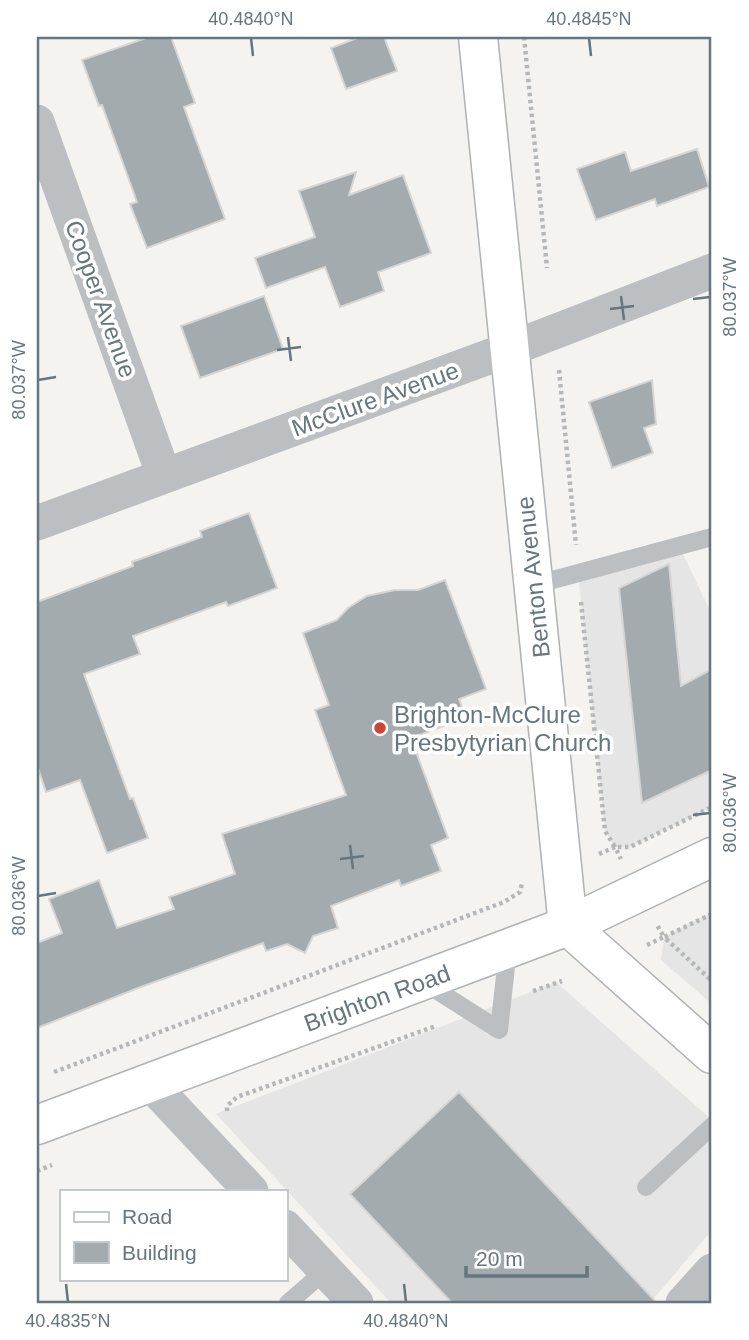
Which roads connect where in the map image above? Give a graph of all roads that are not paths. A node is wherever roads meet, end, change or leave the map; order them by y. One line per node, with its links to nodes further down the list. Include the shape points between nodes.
1 (478, 37): 4 (main road, Benton Avenue)
2 (37, 122): 5 (street, Cooper Avenue)
3 (712, 271): 4 (street, McClure Avenue)
4 (510, 349): 5 (street, McClure Avenue); 8 (main road, Benton Avenue)
5 (164, 476): 6 (street, McClure Avenue)
6 (37, 523)
7 (712, 537): 8 (lane)
8 (534, 586): 10 (main road, Benton Avenue)
9 (712, 857): 10 (main road, Brighton Road)
10 (568, 926): 11 (main road, Brighton Road); 13 (main road)
11 (508, 949): 12 (main road, Brighton Road); 12 (lane, via 499,1030)
12 (422, 981): 14 (main road, Brighton Road)
13 (712, 1054)
14 (150, 1083): 15 (main road, Brighton Road); 18 (street)
15 (37, 1125)
16 (712, 1126): 17 (lane)
17 (646, 1187)
18 (250, 1190)
19 (287, 1229): 20 (street)
20 (326, 1270): 22 (lane); 23 (street)
21 (712, 1271): 24 (street)
22 (288, 1303)
23 (356, 1303)
24 (683, 1303)

